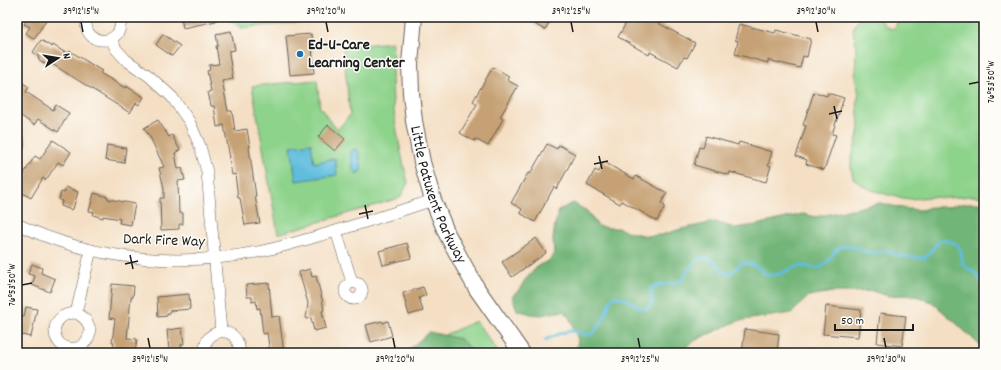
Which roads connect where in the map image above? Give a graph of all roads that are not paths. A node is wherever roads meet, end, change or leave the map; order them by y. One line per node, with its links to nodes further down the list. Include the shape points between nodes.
1 (87, 17): 4 (street, via 86,29 89,34 98,40)
2 (120, 17): 4 (street, via 120,29)
3 (414, 17): 7 (street, Little Patuxent Parkway, via 410,64 411,93 422,162)
4 (111, 39): 11 (street, via 126,60 172,97 189,121 200,146 207,172)
5 (17, 138): 6 (street)
6 (17, 150)
7 (433, 200): 9 (street, Dark Fire Way); 17 (street, Little Patuxent Parkway, via 447,234 477,289)
8 (17, 224): 10 (street, Dark Fire Way, via 66,244)
9 (336, 231): 11 (street, Dark Fire Way, via 270,249); 12 (street)
10 (92, 250): 11 (street, Dark Fire Way, via 140,258); 13 (street)
11 (214, 258): 14 (street)
12 (352, 282)
13 (76, 313)
14 (221, 331): 15 (street, via 209,337); 16 (street, via 232,334 239,344)
15 (206, 353)
16 (239, 353)
17 (522, 353)

